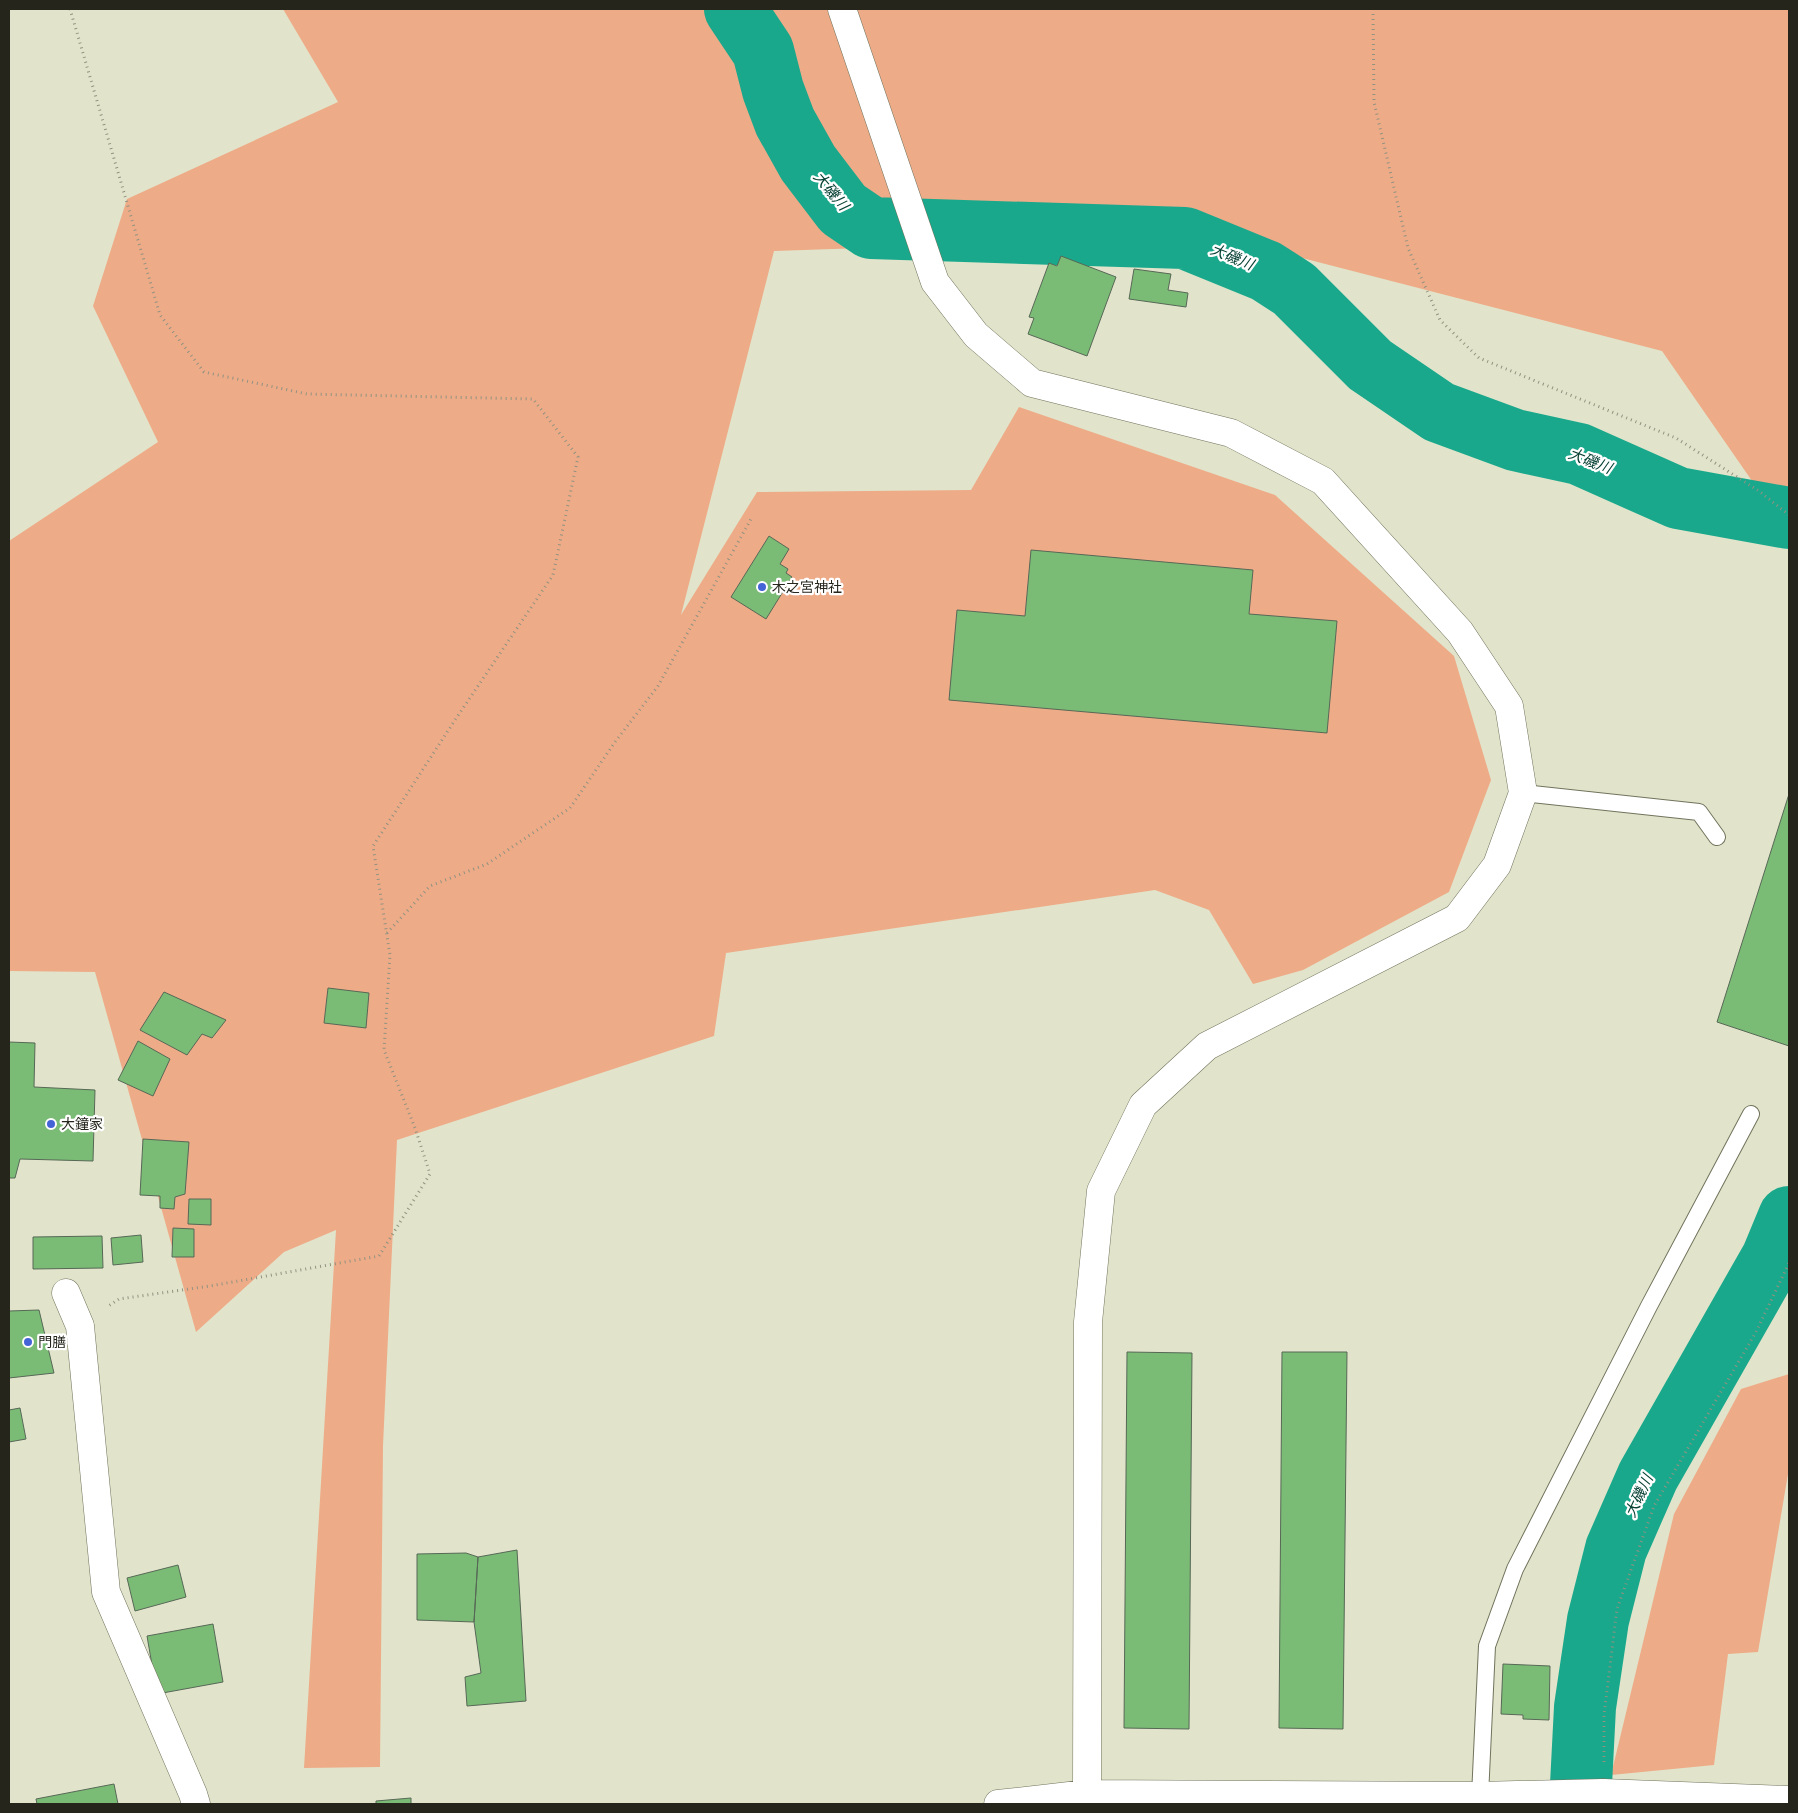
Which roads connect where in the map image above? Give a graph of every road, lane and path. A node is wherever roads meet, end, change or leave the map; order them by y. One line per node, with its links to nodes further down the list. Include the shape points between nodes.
1 (70, 9): 8 (path, via 160,315 204,372 307,394 533,399 578,457 553,575 373,846)
2 (842, 9): 6 (street, via 936,282 976,335 1032,383 1231,434 1323,481 1460,632 1509,706)
3 (1373, 9): 4 (path, via 1374,102 1408,248 1440,320 1479,358 1676,438 1759,492)
4 (1789, 516)
5 (751, 519): 8 (path, via 658,686 570,808 487,864 430,886)
6 (1523, 793): 7 (lane, via 1700,812); 14 (street, via 1497,865 1457,918 1207,1046 1143,1105 1101,1191 1088,1322)
7 (1717, 836)
8 (387, 934): 12 (path, via 390,955 384,1050 430,1174 379,1256 119,1299)
9 (1751, 1114): 15 (lane, via 1515,1569 1487,1646)
10 (1789, 1263): 13 (path, via 1756,1332 1654,1506 1617,1609 1604,1715)
11 (66, 1293): 12 (street)
12 (80, 1326): 17 (street, via 106,1592)
13 (1602, 1793): 15 (street); 16 (street)
14 (1087, 1794): 15 (street); 18 (street)
15 (1481, 1795)
16 (1789, 1800)
17 (196, 1804)
18 (998, 1804)

